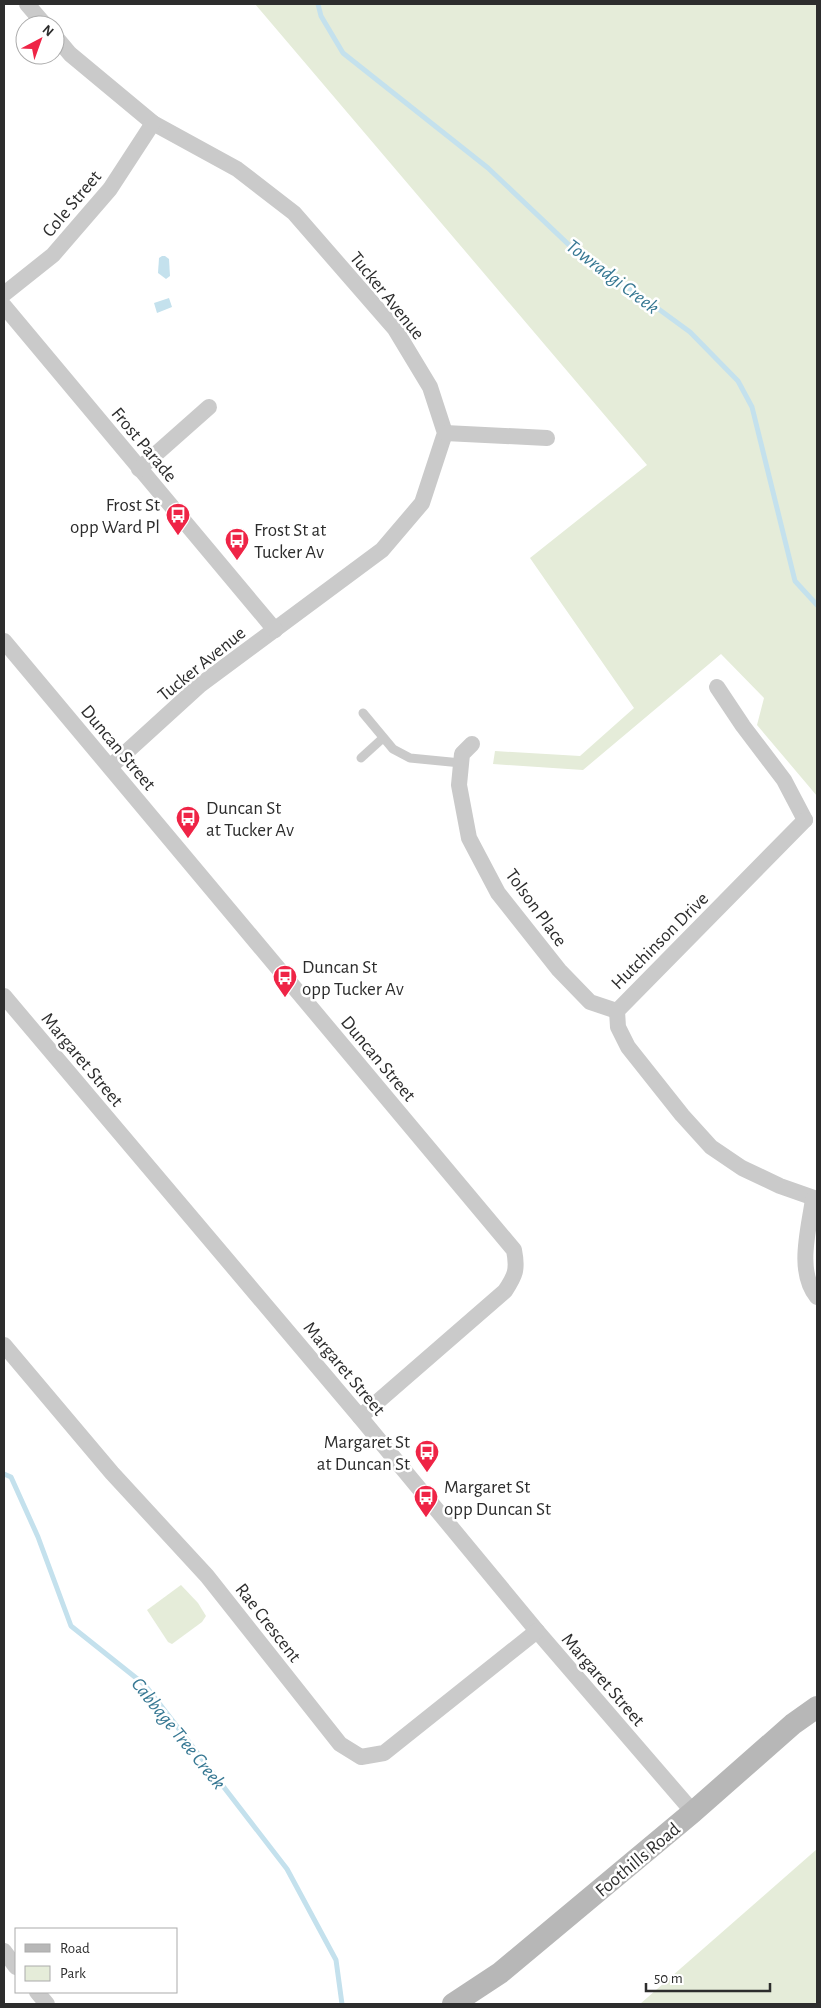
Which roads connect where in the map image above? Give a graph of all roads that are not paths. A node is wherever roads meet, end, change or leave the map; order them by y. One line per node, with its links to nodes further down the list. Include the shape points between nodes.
1 (27, 4): 2 (street)
2 (36, 15)
3 (65, 48): 4 (street, Tucker Avenue)
4 (153, 123): 5 (street, Cole Street, via 110,189 60,248); 8 (street, Tucker Avenue, via 237,169 294,213 395,329 430,387)
5 (4, 294)
6 (4, 306): 10 (street, Frost Parade)
7 (209, 407): 10 (street)
8 (445, 432): 9 (street); 11 (street, Tucker Avenue, via 422,503 382,550)
9 (547, 438)
10 (139, 469): 11 (street, Frost Parade)
11 (275, 630): 19 (street, Tucker Avenue, via 200,685)
12 (4, 641): 19 (street, Duncan Street)
13 (717, 686): 20 (street)
14 (363, 714): 15 (lane)
15 (384, 738): 17 (lane); 18 (lane, via 393,749 410,758)
16 (472, 744): 18 (street, Tolson Place, via 462,754)
17 (361, 758)
18 (461, 763): 22 (street, Tolson Place, via 459,785 469,838 498,893 559,970 590,1002)
19 (110, 767): 26 (street, Duncan Street, via 514,1250 514,1277 505,1292)
20 (811, 824): 22 (street, Hutchinson Drive)
21 (4, 996): 26 (street, Margaret Street)
22 (617, 1011): 23 (street, Hutchinson Drive, via 618,1027 628,1047 682,1116 711,1147 742,1168)
23 (815, 1199): 24 (street, via 805,1263 811,1289)
24 (817, 1297)
25 (4, 1345): 27 (street, Rae Crescent, via 112,1473 207,1576 340,1744 361,1757 384,1754)
26 (360, 1417): 27 (street, Margaret Street)
27 (537, 1631): 29 (street, Margaret Street)
28 (817, 1707): 29 (main road, Foothills Road)
29 (692, 1812): 34 (main road, Foothills Road, via 500,1973)
30 (4, 1951): 31 (street)
31 (15, 1965)
32 (38, 1993): 33 (street)
33 (47, 2004)
34 (453, 2004)

